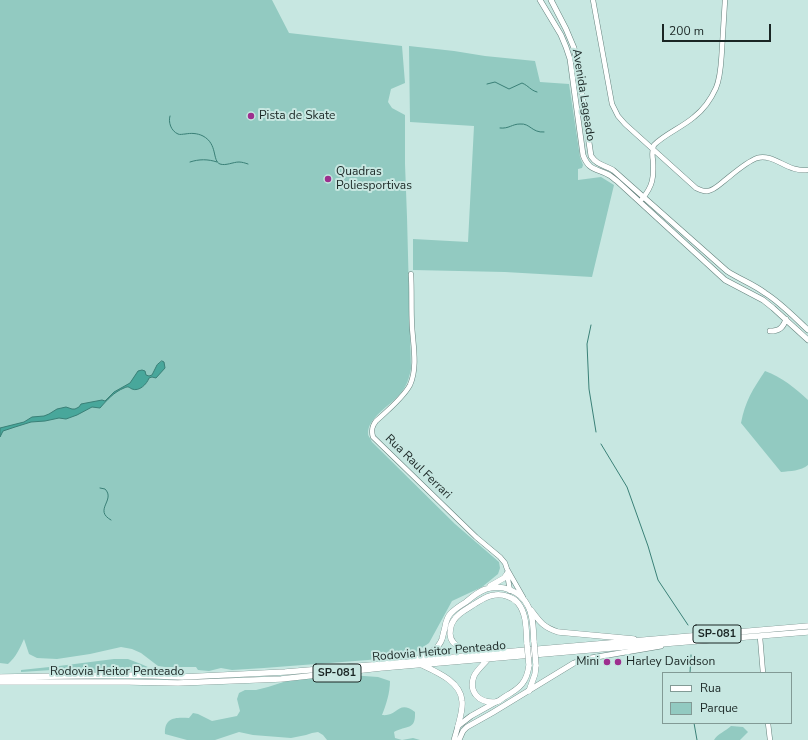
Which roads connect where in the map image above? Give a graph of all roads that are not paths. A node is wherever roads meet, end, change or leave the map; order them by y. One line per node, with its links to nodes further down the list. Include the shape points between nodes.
1 (540, 0): 7 (main road, Avenida Lageado, via 561,35 570,59)
2 (551, 0): 6 (main road, Avenida Lageado, via 574,48)
3 (593, 0): 5 (street, via 612,104 618,116)
4 (725, 0): 5 (street, via 720,66 714,93 698,113 655,144)
5 (652, 149): 8 (street, via 696,188 707,192 759,158 773,159 795,170); 9 (street, via 652,181)
6 (591, 156): 7 (main road); 9 (main road, Avenida Lageado, via 596,162 622,177)
7 (584, 159): 10 (main road, Avenida Lageado, via 593,169 608,174)
8 (808, 170)
9 (643, 197): 10 (street); 13 (main road, Avenida Lageado, via 727,271 775,300)
10 (639, 201): 12 (main road, Avenida Lageado, via 725,280 763,300)
11 (411, 274): 16 (street, Rua Raul Ferrari, via 414,362 412,378 404,393 372,426 371,432 373,437 476,537 500,557)
12 (786, 319): 14 (main road, via 780,329); 15 (main road, Avenida Lageado)
13 (808, 330)
14 (770, 332)
15 (808, 340)
16 (507, 571): 17 (main road, via 501,581); 18 (street); 20 (street)
17 (486, 589): 18 (main road); 28 (main road, via 450,614 440,644 436,648)
18 (510, 589): 19 (street); 20 (main road)
19 (511, 597): 26 (main road, via 495,595 481,600 457,616 450,627 450,639 454,644 466,650); 34 (main road, bridge, via 524,612 528,674 515,691)
20 (527, 604): 24 (main road, via 543,625 558,632); 33 (main road, bridge, via 531,615 536,665)
21 (808, 626): 24 (main road, Rodovia Heitor Penteado / SP-081)
22 (808, 632): 23 (main road, Rodovia Heitor Penteado / SP-081)
23 (760, 637): 25 (main road, Rodovia Heitor Penteado / SP-081); 30 (street)
24 (648, 640): 26 (main road, Rodovia Heitor Penteado / SP-081)
25 (674, 643): 27 (main road, Rodovia Heitor Penteado / SP-081); 33 (main road, via 586,659 574,663)
26 (492, 653): 28 (main road, Rodovia Heitor Penteado / SP-081)
27 (488, 659): 29 (main road, Rodovia Heitor Penteado / SP-081); 34 (main road, via 475,675 473,688 479,699)
28 (408, 662): 31 (main road, Rodovia Heitor Penteado / SP-081, via 285,672 189,676)
29 (422, 665): 32 (main road, Rodovia Heitor Penteado / SP-081, via 281,679 210,682); 36 (main road, via 441,674 459,691 463,700)
30 (763, 672)
31 (0, 677)
32 (0, 682)
33 (528, 691): 38 (main road, via 467,727)
34 (496, 702): 36 (main road)
35 (768, 724): 39 (street)
36 (458, 726): 37 (main road)
37 (454, 740)
38 (459, 740)
39 (770, 740)

